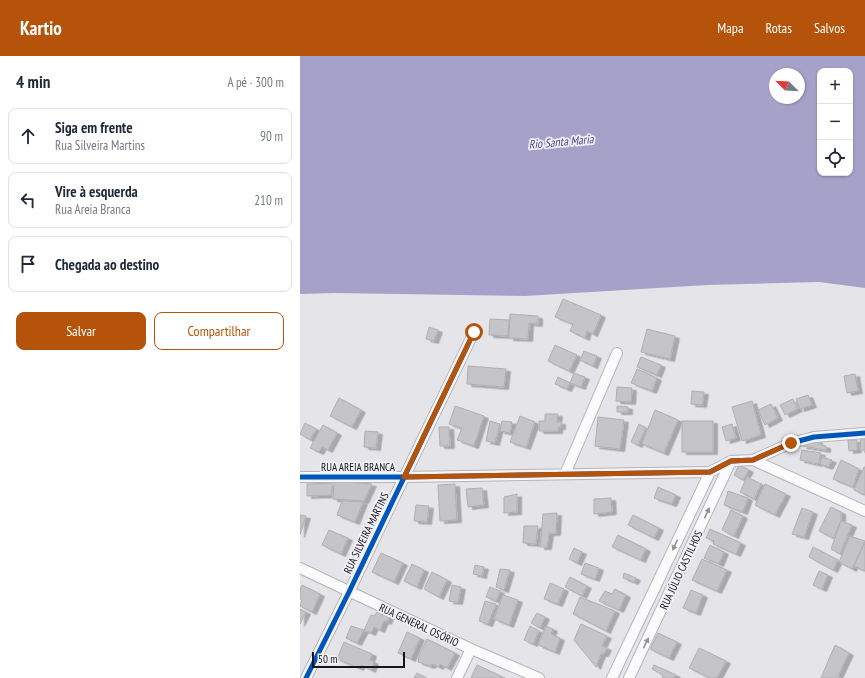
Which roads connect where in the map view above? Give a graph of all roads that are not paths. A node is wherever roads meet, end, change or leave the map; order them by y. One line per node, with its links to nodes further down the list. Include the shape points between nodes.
1 (474, 332): 9 (street, RUA SILVEIRA MARTINS)
2 (617, 354): 7 (street)
3 (865, 434): 4 (street, RUA AREIA BRANCA, via 814,437 791,443)
4 (753, 460): 5 (street, RUA AREIA BRANCA); 10 (street)
5 (731, 461): 6 (street, RUA AREIA BRANCA); 14 (street, RUA JÚLIO CASTILHOS, one-way to 5)
6 (710, 472): 7 (street, RUA AREIA BRANCA); 13 (street, RUA JÚLIO CASTILHOS, one-way to 13)
7 (565, 474): 9 (street, RUA AREIA BRANCA)
8 (300, 477): 9 (street, RUA AREIA BRANCA)
9 (404, 477): 12 (street, RUA SILVEIRA MARTINS)
10 (865, 511)
11 (300, 568): 12 (street, RUA GENERAL OSÓRIO)
12 (349, 592): 15 (street, RUA GENERAL OSÓRIO); 16 (street, RUA SILVEIRA MARTINS)
13 (638, 623): 14 (street); 19 (street, RUA JÚLIO CASTILHOS)
14 (653, 629): 20 (street, RUA JÚLIO CASTILHOS, one-way to 14)
15 (471, 649): 17 (street); 18 (street, RUA GENERAL OSÓRIO)
16 (306, 678)
17 (457, 678)
18 (539, 678)
19 (612, 678)
20 (629, 678)

